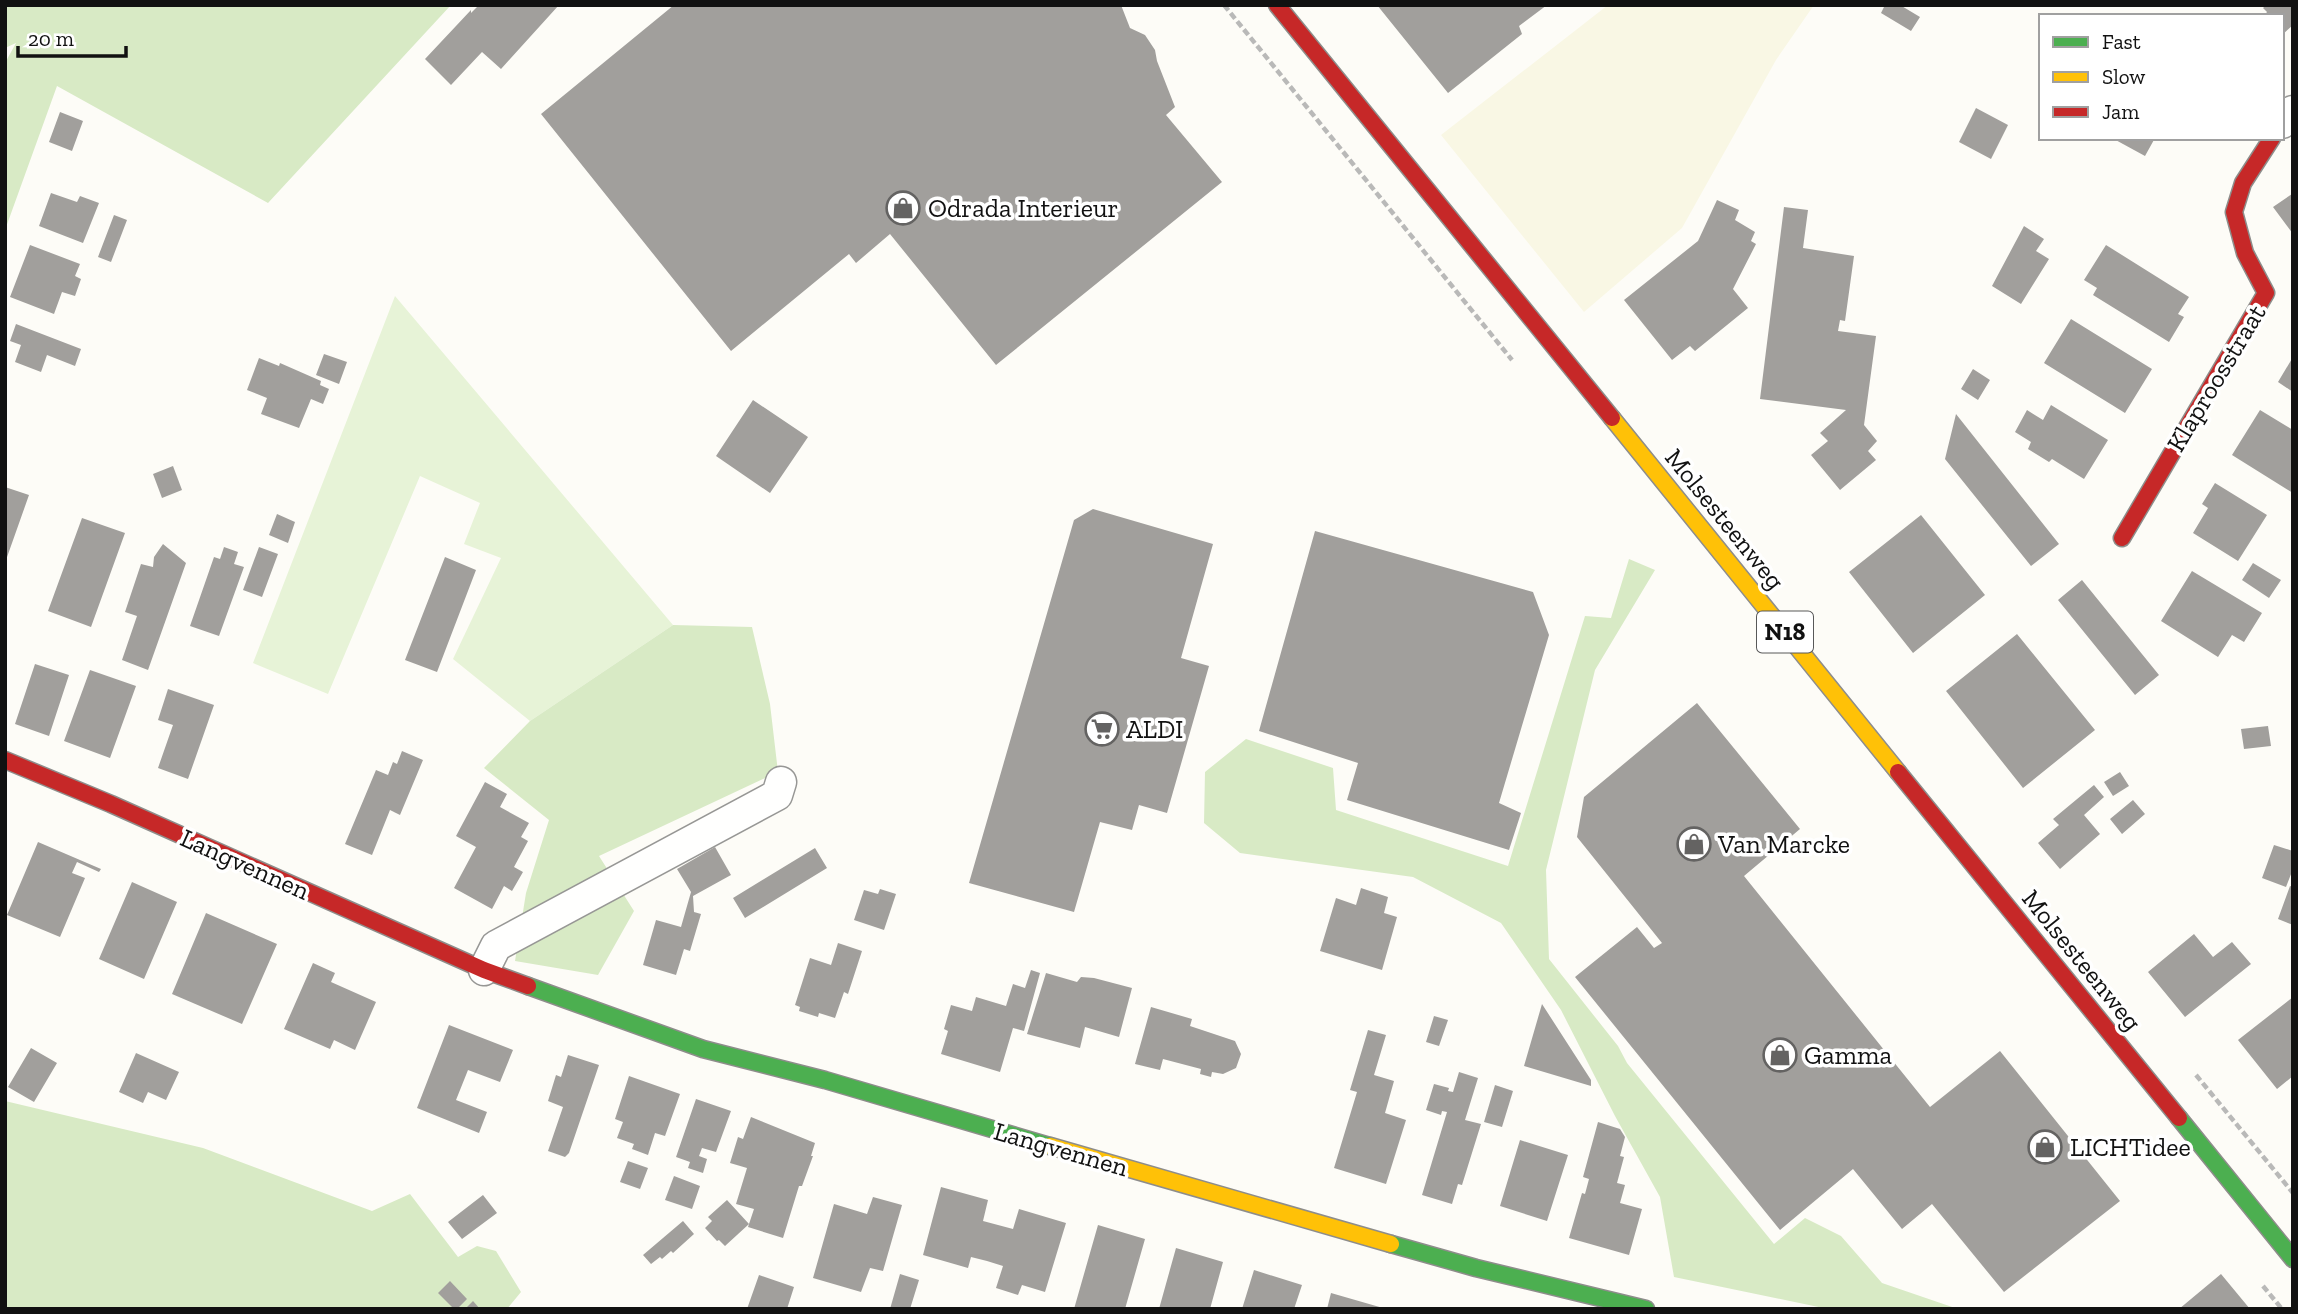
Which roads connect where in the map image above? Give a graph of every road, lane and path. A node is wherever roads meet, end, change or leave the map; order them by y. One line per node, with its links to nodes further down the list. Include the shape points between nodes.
1 (1277, 5): 7 (street, Molsesteenweg / N18)
2 (2271, 140): 3 (street, Klaproosstraat, via 2243,183 2234,212 2245,253 2266,293)
3 (2122, 538)
4 (5, 760): 6 (street, Langvennen)
5 (781, 782): 6 (street, via 777,795 496,946)
6 (484, 970): 8 (street, Langvennen, via 703,1049 1476,1268)
7 (2293, 1259)
8 (1646, 1309)

